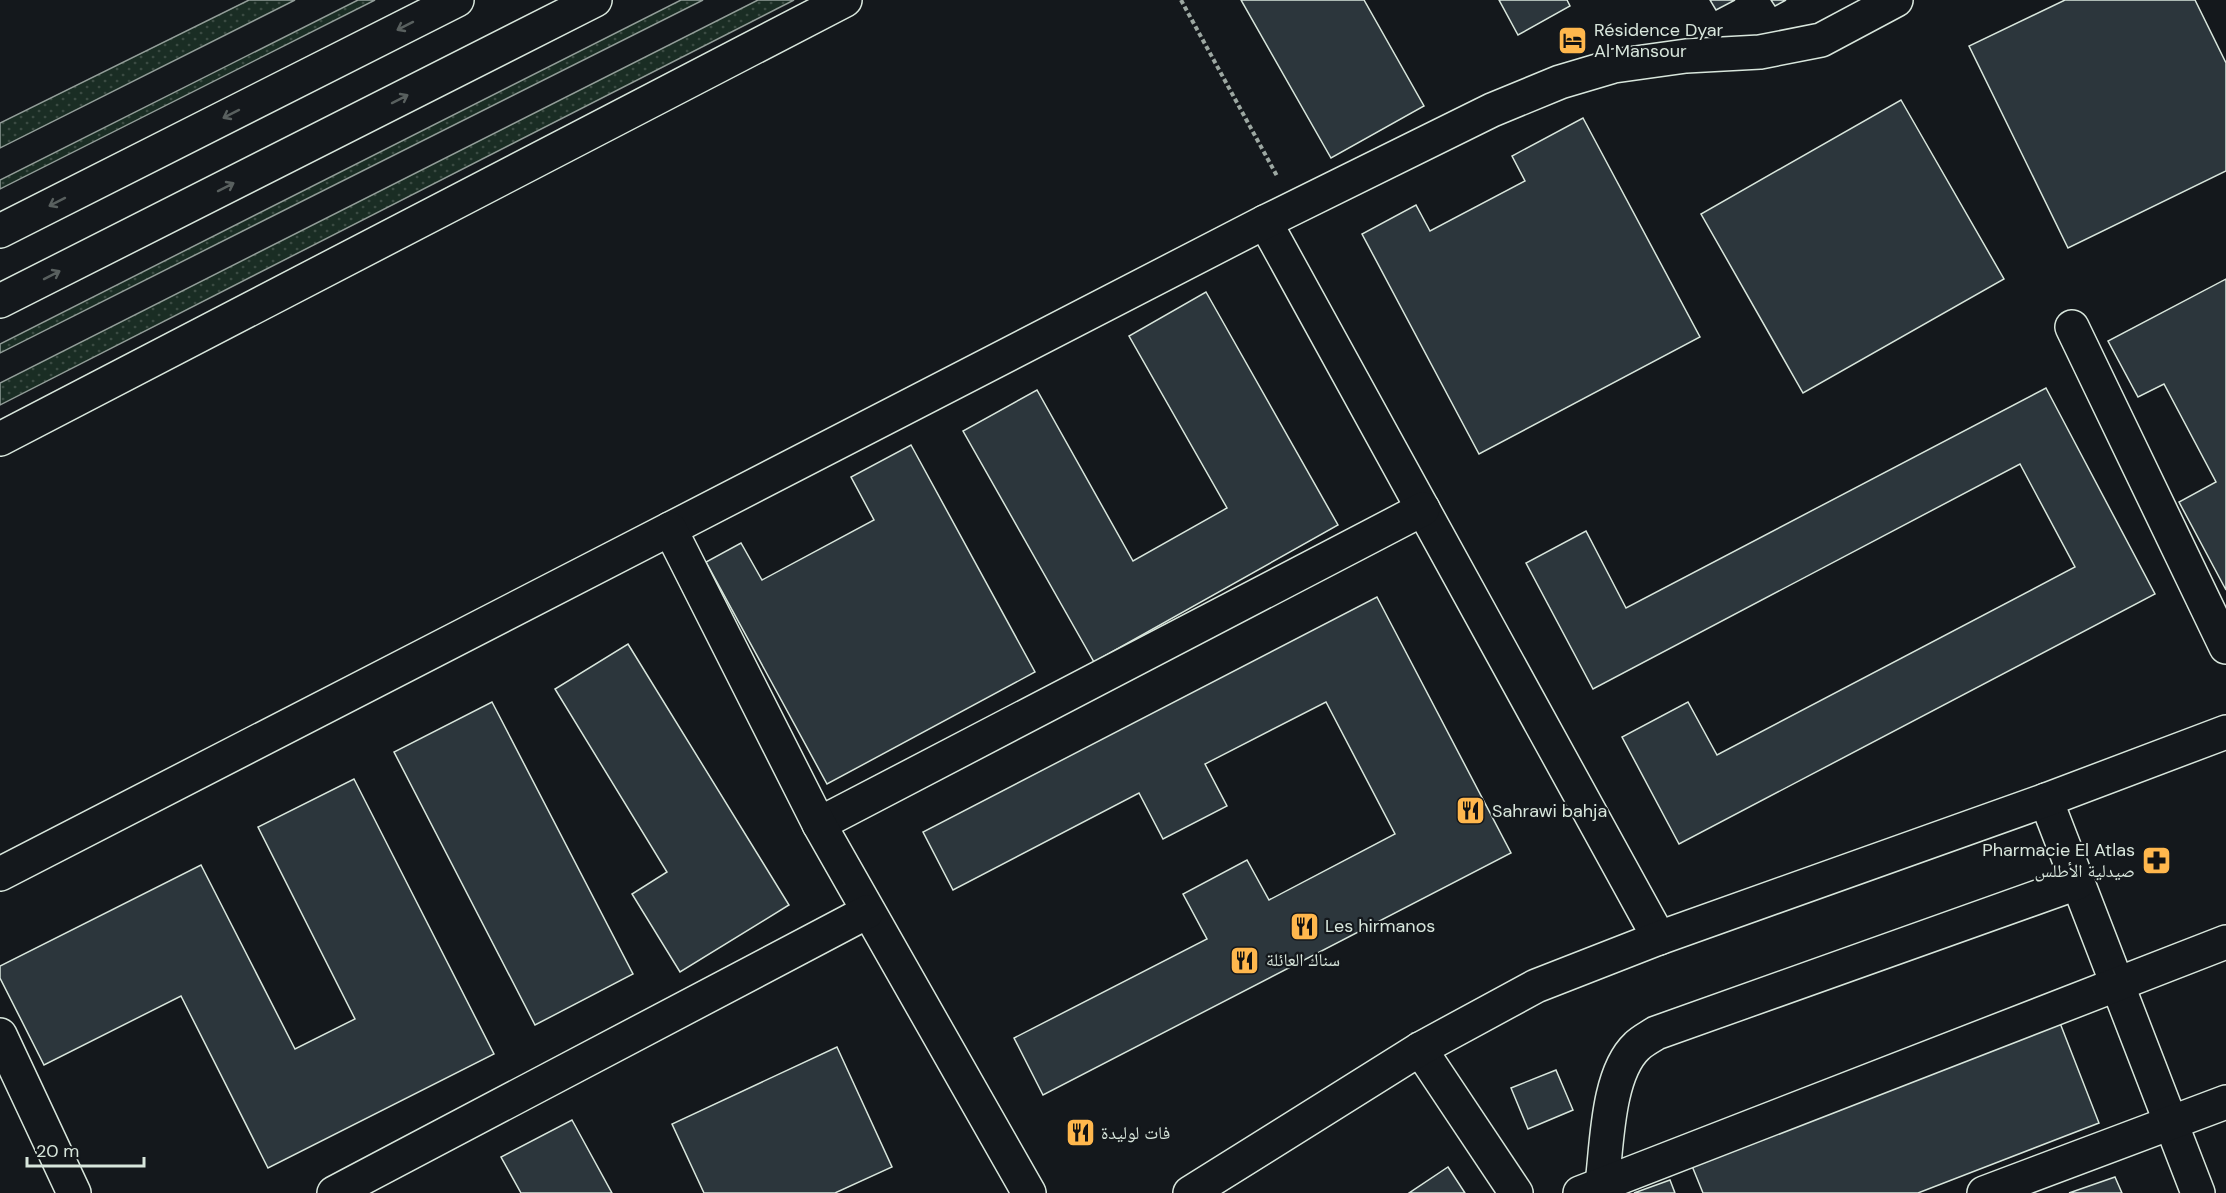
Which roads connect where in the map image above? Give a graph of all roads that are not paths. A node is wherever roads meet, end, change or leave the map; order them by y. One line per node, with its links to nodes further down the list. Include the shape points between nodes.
1 (457, 0): 6 (street, one-way to 6)
2 (595, 0): 7 (street, one-way to 2)
3 (845, 0): 9 (street)
4 (1896, 0): 5 (street, via 1821,40 1760,52 1686,56 1614,66 1560,82 1492,110)
5 (1265, 222): 10 (street); 11 (street)
6 (0, 231)
7 (0, 301)
8 (2072, 327): 12 (street)
9 (0, 439)
10 (1423, 509): 15 (street); 19 (street)
11 (670, 529): 15 (street); 16 (street)
12 (2226, 647)
13 (2226, 732): 14 (street)
14 (2046, 800): 17 (street); 19 (street)
15 (819, 824): 18 (street)
16 (0, 874)
17 (2077, 883): 21 (street); 26 (street, via 1656,1033 1636,1047 1623,1066)
18 (867, 912): 28 (street); 29 (street)
19 (1659, 938): 23 (street, via 1536,986)
20 (2226, 942): 21 (street)
21 (2115, 983): 25 (street); 26 (street)
22 (0, 1035): 27 (street)
23 (1420, 1049): 30 (street); 31 (street)
24 (2226, 1102): 25 (street)
25 (2172, 1124): 32 (street); 33 (street)
26 (1591, 1189)
27 (74, 1193)
28 (334, 1193)
29 (1029, 1193)
30 (1190, 1193)
31 (1516, 1193)
32 (1984, 1193)
33 (2198, 1193)

